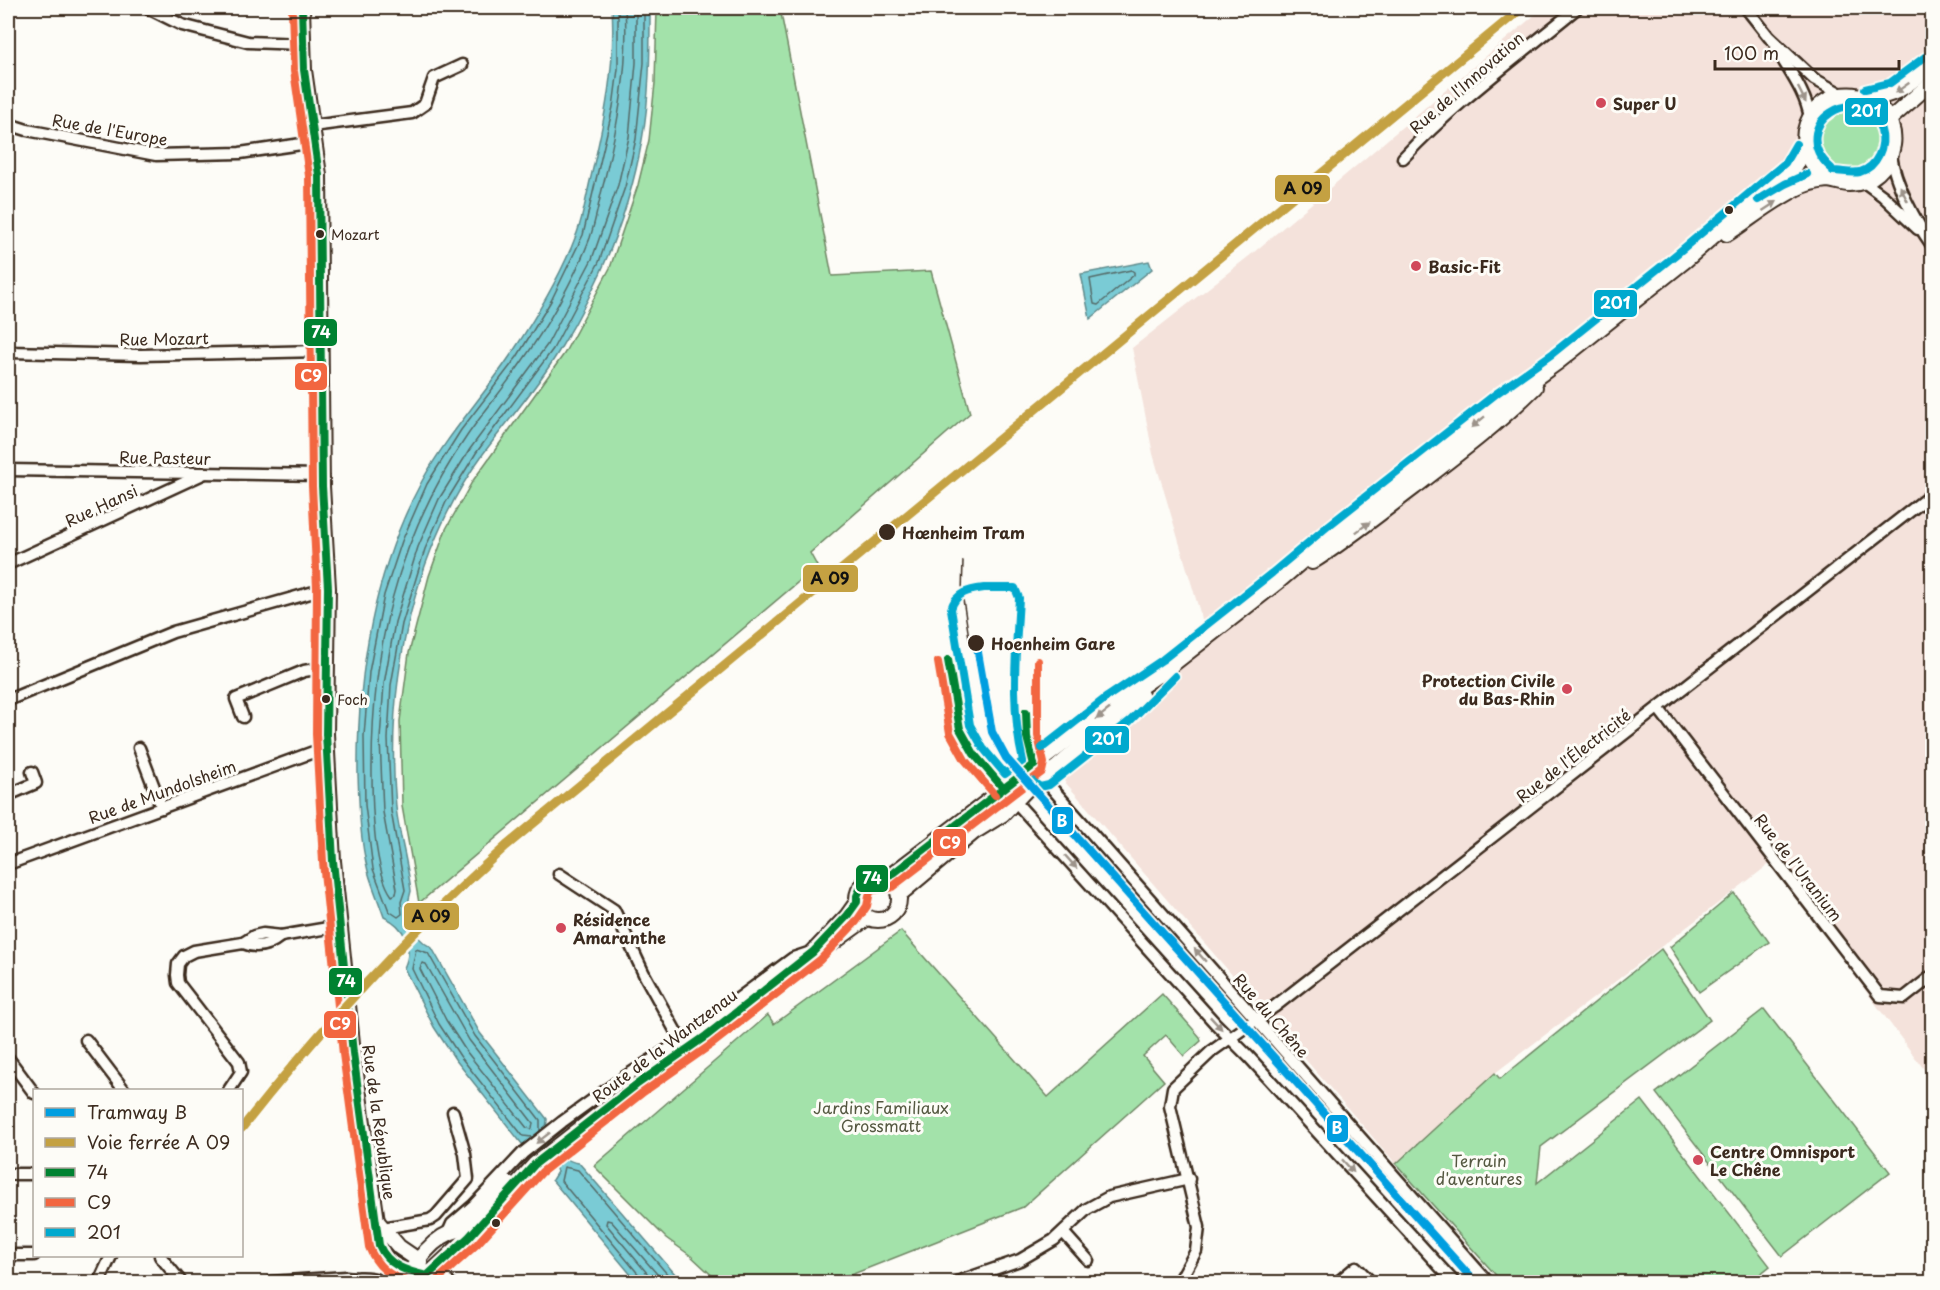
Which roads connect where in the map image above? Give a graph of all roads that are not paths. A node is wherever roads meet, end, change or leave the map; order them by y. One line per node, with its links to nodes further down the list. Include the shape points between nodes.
1 (148, 8): 6 (street, via 182,25 248,42)
2 (302, 8): 6 (main road, Rue de la République)
3 (1577, 8): 19 (street, Rue de l'Innovation, via 1454,109)
4 (1745, 8): 5 (street)
5 (1769, 37): 10 (street, via 1814,79); 12 (street, one-way to 12, via 1804,98)
6 (302, 44): 15 (main road, Rue de la République)
7 (462, 65): 15 (street, via 434,78 424,104 412,113)
8 (1932, 65): 11 (main road, one-way to 11, via 1895,93)
9 (1932, 82): 13 (main road)
10 (1843, 95): 11 (main road); 12 (main road, via 1824,102)
11 (1866, 99): 13 (main road)
12 (1810, 118): 17 (main road)
13 (1889, 120): 18 (main road, via 1893,131)
14 (8, 124): 16 (street, Rue de l'Europe, via 156,155 240,153)
15 (312, 126): 16 (main road, Rue de la République)
16 (315, 142): 25 (main road, Rue de la République)
17 (1805, 149): 20 (main road, via 1818,172); 24 (main road, Route de la Wantzenau, via 1793,170)
18 (1891, 154): 21 (main road, via 1885,166); 22 (street, one-way to 18, via 1893,171)
19 (1403, 158)
20 (1830, 180): 21 (main road); 24 (main road, Route de la Wantzenau, one-way to 20, via 1796,189)
21 (1864, 182): 22 (street)
22 (1923, 233): 23 (street)
23 (1932, 245)
24 (1686, 260): 39 (main road, Route de la Wantzenau, via 1558,362 1515,406 1445,464 1346,540 1279,581 1114,705)
25 (320, 351): 26 (street, Rue Mozart); 29 (main road, Rue de la République)
26 (8, 352)
27 (8, 470): 28 (street, Rue Pasteur)
28 (207, 472): 29 (street, Rue Pasteur); 31 (street, Rue Hansi)
29 (322, 475): 32 (main road, Rue de la République)
30 (1932, 494): 35 (street, Rue de l'Électricité)
31 (8, 564)
32 (328, 588): 33 (main road, Rue de la République); 34 (street, via 173,632)
33 (327, 667): 36 (street, via 236,699); 37 (main road, Rue de la République)
34 (8, 700)
35 (1658, 708): 53 (street, Rue de l'Uranium, via 1880,996 1904,998); 54 (street, Rue de l'Électricité)
36 (243, 717)
37 (327, 747): 44 (street, Rue de Mundolsheim); 51 (main road, Rue de la République)
38 (139, 748): 44 (street)
39 (1038, 771): 41 (main road, Route de la Wantzenau); 43 (main road, Route de la Wantzenau); 54 (street, Rue du Chêne, one-way to 39)
40 (32, 772): 42 (street, via 36,783)
41 (1003, 788): 43 (street); 47 (main road, Route de la Wantzenau)
42 (8, 795)
43 (1016, 800): 48 (main road, Route de la Wantzenau); 55 (street, one-way to 55)
44 (162, 808): 45 (street, Rue de Mundolsheim)
45 (8, 864)
46 (559, 874): 57 (street, via 614,910)
47 (886, 879): 48 (main road); 49 (main road, Route de la Wantzenau, via 873,878 862,885)
48 (899, 895): 50 (main road, Route de la Wantzenau, via 893,915 880,920)
49 (857, 902): 50 (main road); 52 (main road, Route de la Wantzenau)
50 (867, 918): 52 (main road, Route de la Wantzenau, via 827,947)
51 (340, 926): 60 (street, via 282,936 258,946 243,943 194,951 178,964 178,983 239,1062 241,1072); 67 (main road, Rue de la République, via 353,1053)
52 (813, 952): 57 (street, Route de la Wantzenau, via 793,958); 63 (main road, Route de la Wantzenau)
53 (1932, 976)
54 (1255, 1019): 55 (street, Rue de l'Électricité); 88 (street, Rue du Chêne)
55 (1230, 1038): 66 (street, Rue de l'Électricité, via 1173,1088 1170,1106); 87 (street, one-way to 87)
56 (86, 1040): 59 (street)
57 (681, 1041): 69 (street, Route de la Wantzenau, one-way to 69, via 620,1080 523,1153 452,1224)
58 (8, 1058): 61 (street)
59 (123, 1089)
60 (230, 1089)
61 (33, 1092)
62 (453, 1112): 67 (street, via 468,1179 430,1220)
63 (532, 1167): 69 (main road, Route de la Wantzenau, via 511,1180 458,1230); 77 (main road, Route de la Wantzenau)
64 (8, 1174): 65 (street)
65 (33, 1174)
66 (1188, 1179): 68 (street, via 1109,1197 1087,1209); 84 (street, Rue de l'Électricité, via 1199,1227 1196,1251)
67 (380, 1225): 74 (main road, via 399,1247); 76 (main road, Rue de la République, via 377,1237 382,1254)
68 (1063, 1232): 75 (street); 83 (street, via 1020,1260)
69 (448, 1233): 74 (main road, Route de la Wantzenau)
70 (8, 1255): 71 (street)
71 (33, 1255)
72 (111, 1257): 78 (street)
73 (161, 1257): 79 (street)
74 (418, 1260): 76 (main road); 77 (main road)
75 (1088, 1260)
76 (407, 1278): 77 (main road, Rue de la République)
77 (425, 1279): 82 (street)
78 (99, 1282)
79 (181, 1282)
80 (271, 1282): 81 (street, via 346,1277)
81 (381, 1282)
82 (449, 1282)
83 (957, 1282)
84 (1179, 1282)
85 (1338, 1282): 86 (street, via 1356,1267)
86 (1371, 1282)
87 (1454, 1282)
88 (1488, 1282)

